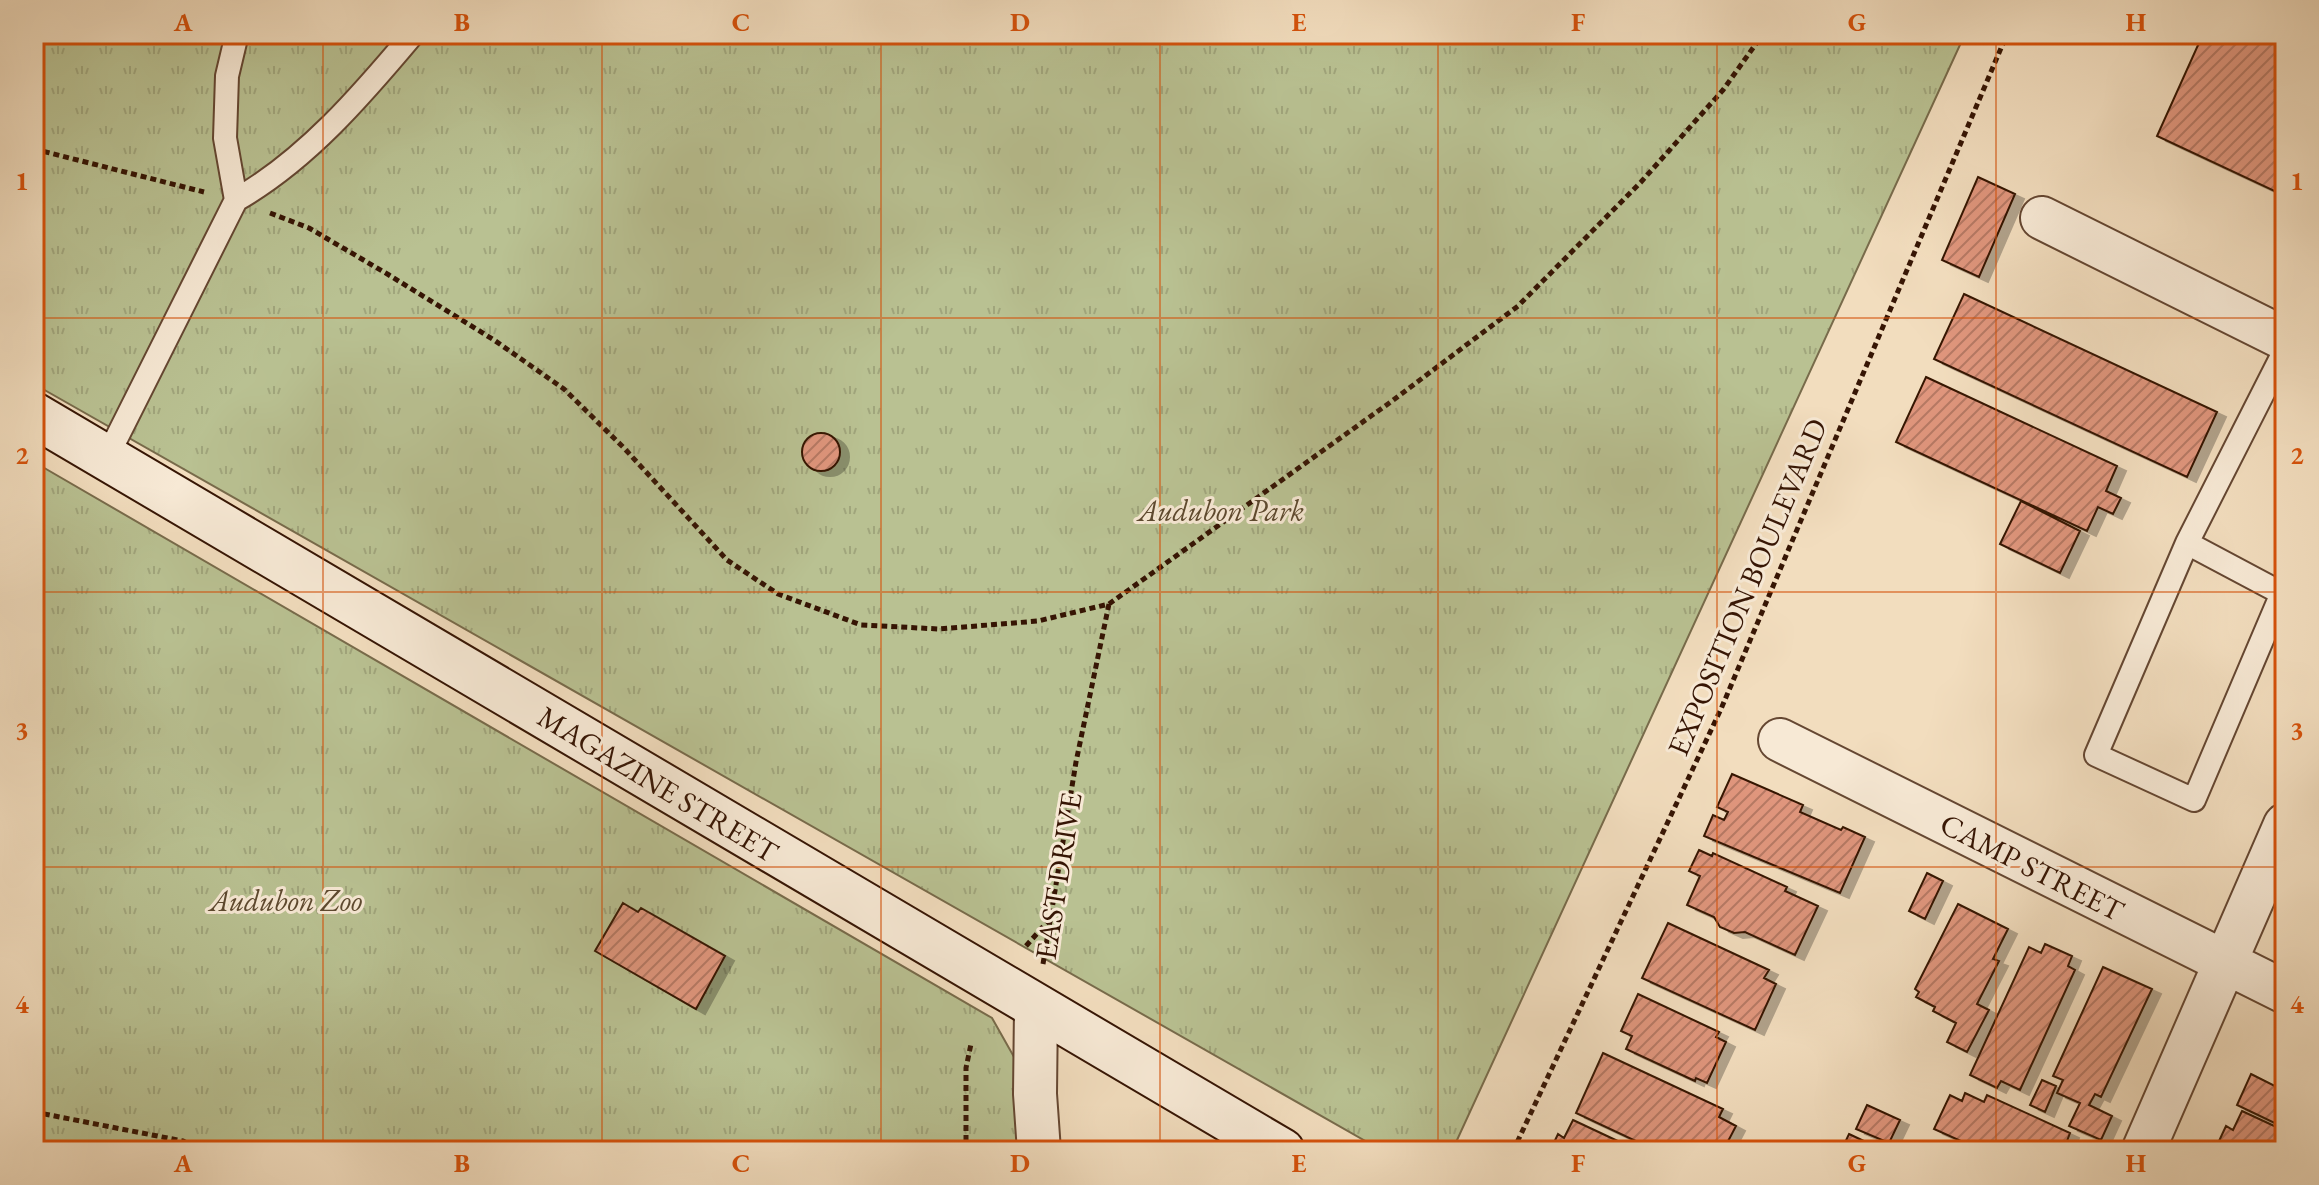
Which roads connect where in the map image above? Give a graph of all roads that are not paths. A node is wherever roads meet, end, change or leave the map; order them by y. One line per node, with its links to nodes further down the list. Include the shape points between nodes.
1 (237, 34): 3 (lane, via 227,76 225,138)
2 (413, 34): 3 (lane, via 322,134)
3 (236, 200): 8 (lane)
4 (2042, 218): 5 (street)
5 (2285, 339)
6 (2285, 350): 9 (lane)
7 (34, 415): 8 (street, MAGAZINE STREET)
8 (107, 457): 15 (street, MAGAZINE STREET)
9 (2187, 543): 10 (lane); 10 (lane, via 2096,755 2194,800)
10 (2284, 592)
11 (1780, 740): 13 (street, CAMP STREET)
12 (2285, 825): 13 (street)
13 (2226, 964): 14 (street, CAMP STREET); 18 (street)
14 (2285, 992)
15 (1036, 1008): 16 (street); 17 (street, MAGAZINE STREET)
16 (1039, 1151)
17 (1282, 1151)
18 (2143, 1151)

